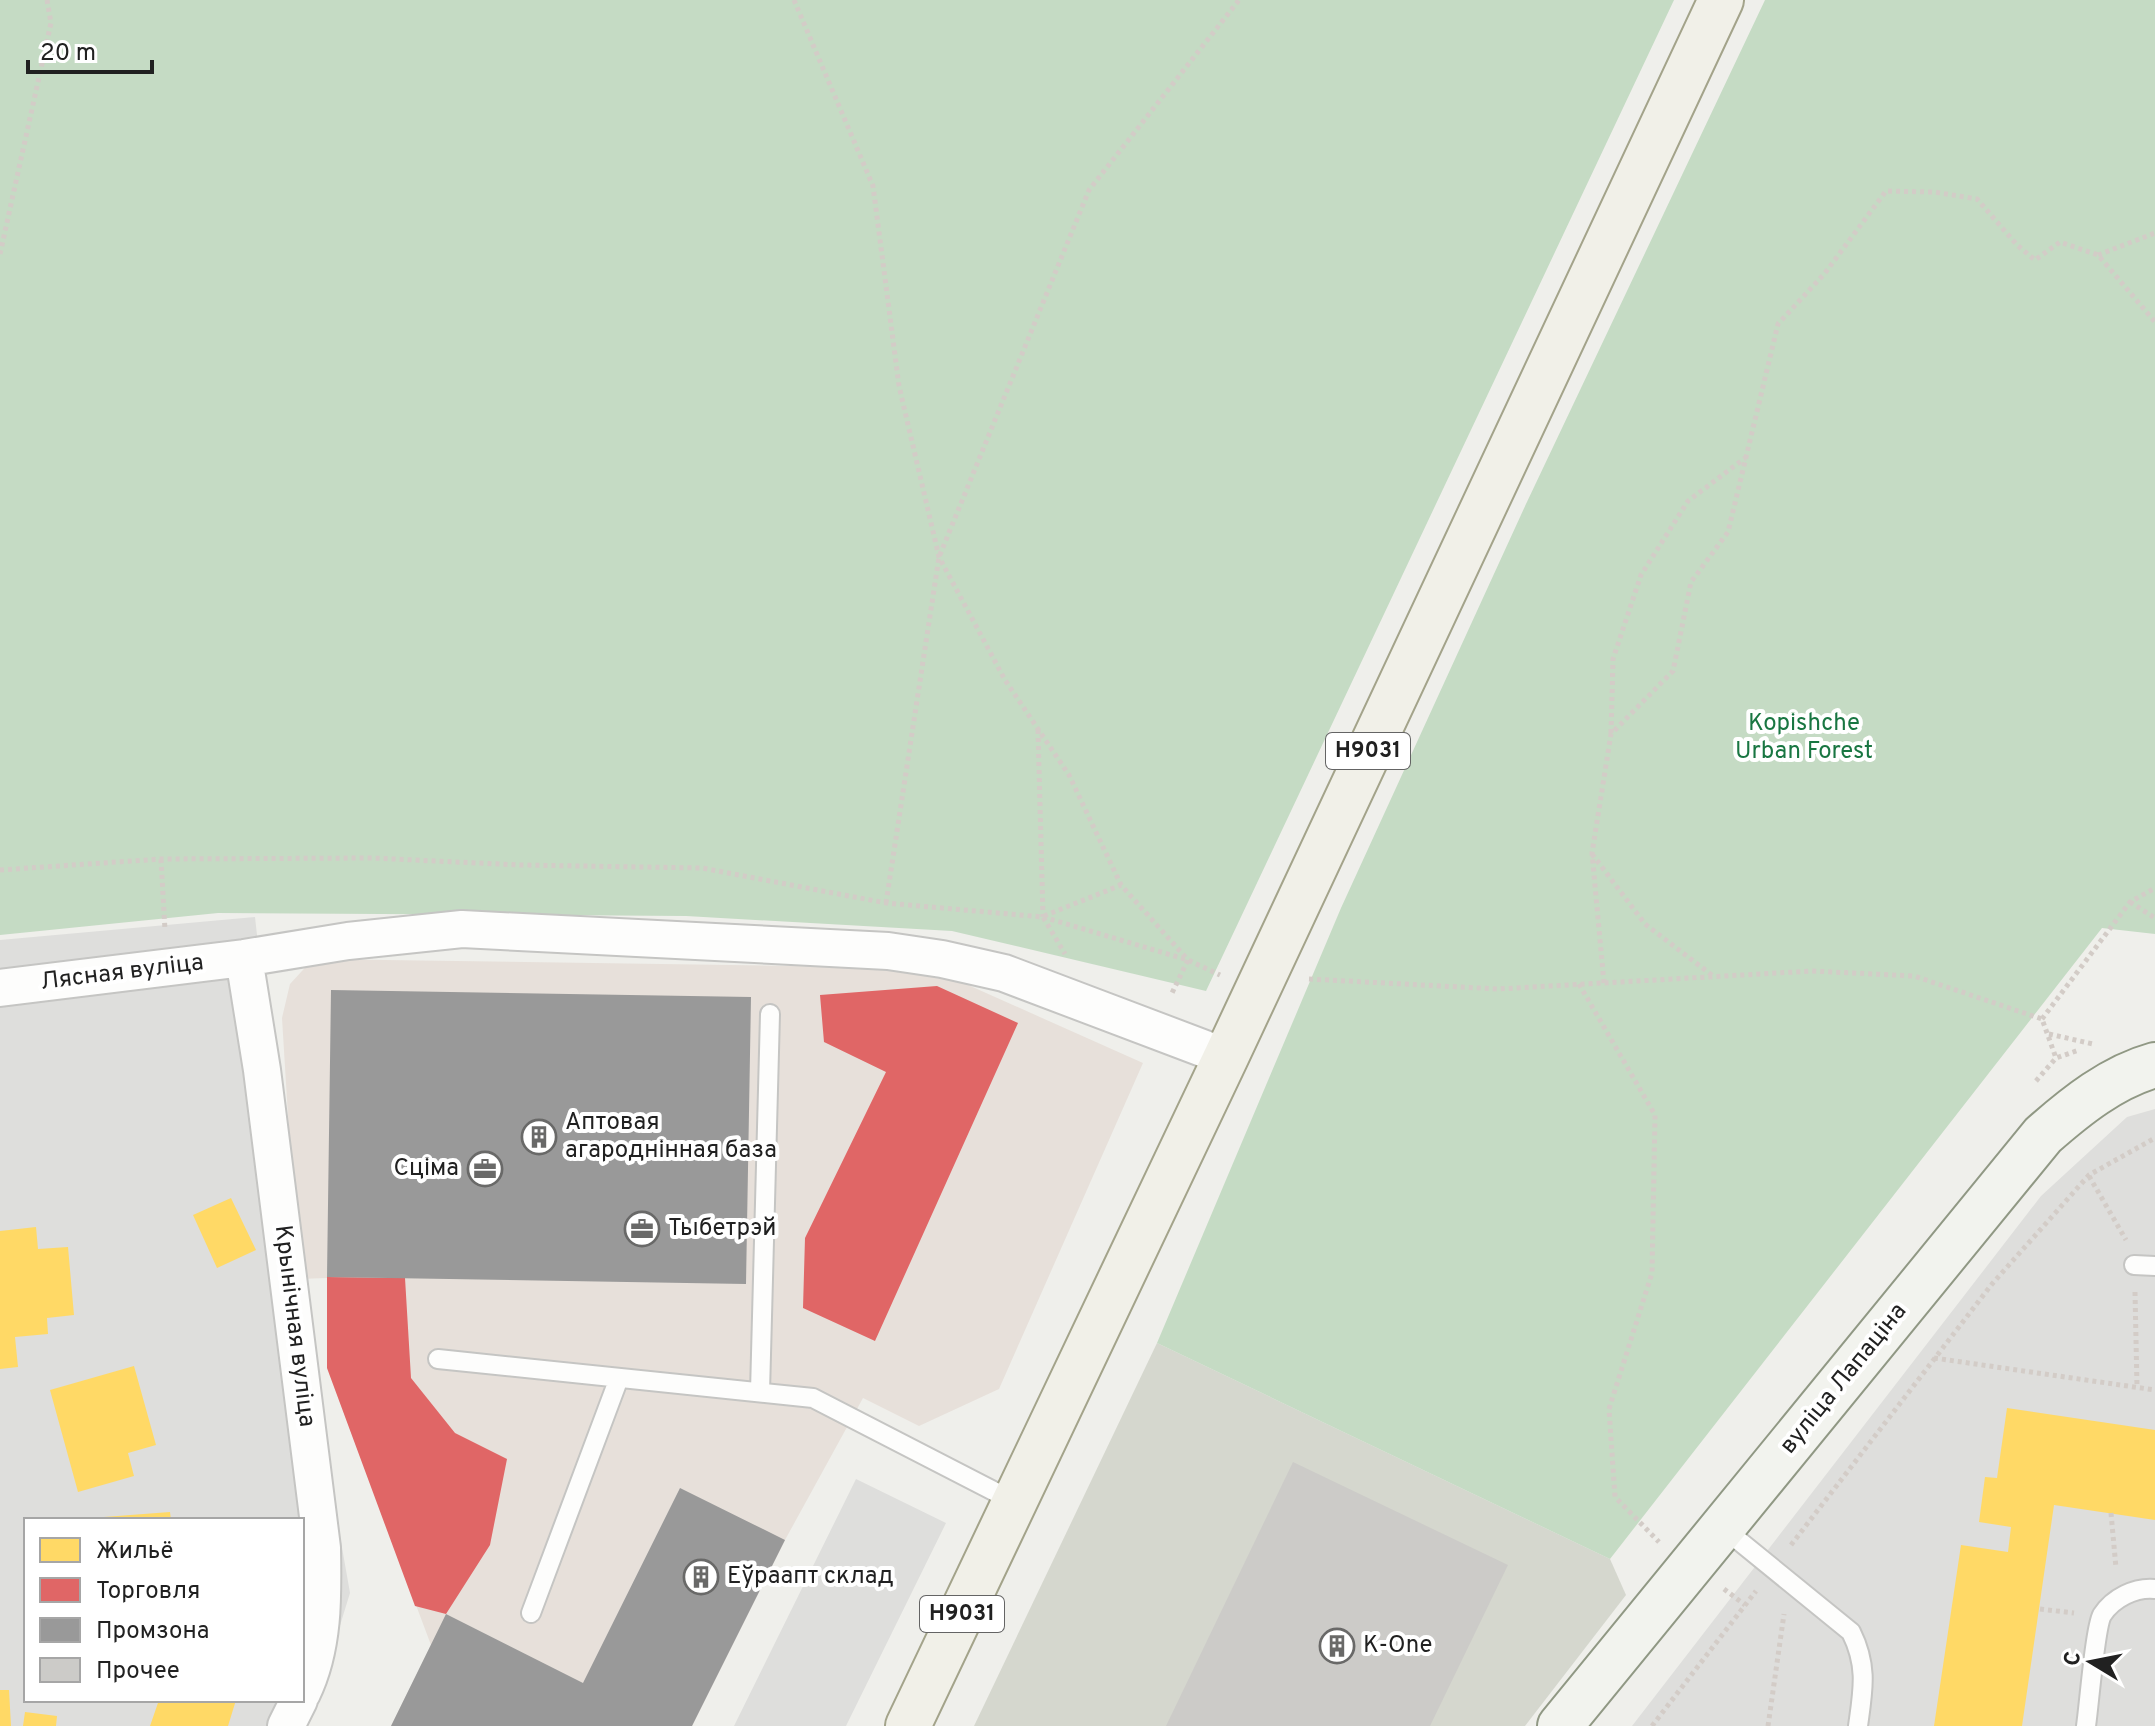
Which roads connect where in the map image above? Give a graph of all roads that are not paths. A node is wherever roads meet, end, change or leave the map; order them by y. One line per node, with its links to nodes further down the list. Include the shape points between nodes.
1 (1721, 0): 5 (main road, Н9031)
2 (244, 958): 3 (street, Лясная вуліца); 5 (street, Лясная вуліца, via 462,929 888,951 1004,973); 16 (street, Крынічная вуліца, via 322,1548 323,1600)
3 (0, 988)
4 (770, 1014): 11 (lane)
5 (1226, 1057): 12 (main road, Н9031)
6 (2155, 1065): 13 (main road, вуліца Лапаціна, via 2134,1071 2076,1106 2043,1135)
7 (2134, 1265): 8 (lane)
8 (2155, 1266)
9 (438, 1359): 10 (lane)
10 (619, 1378): 11 (lane); 15 (lane)
11 (760, 1392): 12 (lane, via 813,1398)
12 (1015, 1502): 19 (main road, Н9031)
13 (1722, 1527): 20 (main road, вуліца Лапаціна); 21 (lane, via 1851,1632 1863,1670)
14 (2155, 1589): 22 (lane, via 2119,1597 2101,1617)
15 (531, 1613)
16 (304, 1686)
17 (298, 1702): 18 (street)
18 (286, 1726)
19 (908, 1726)
20 (1560, 1726)
21 (1858, 1726)
22 (2086, 1726)

